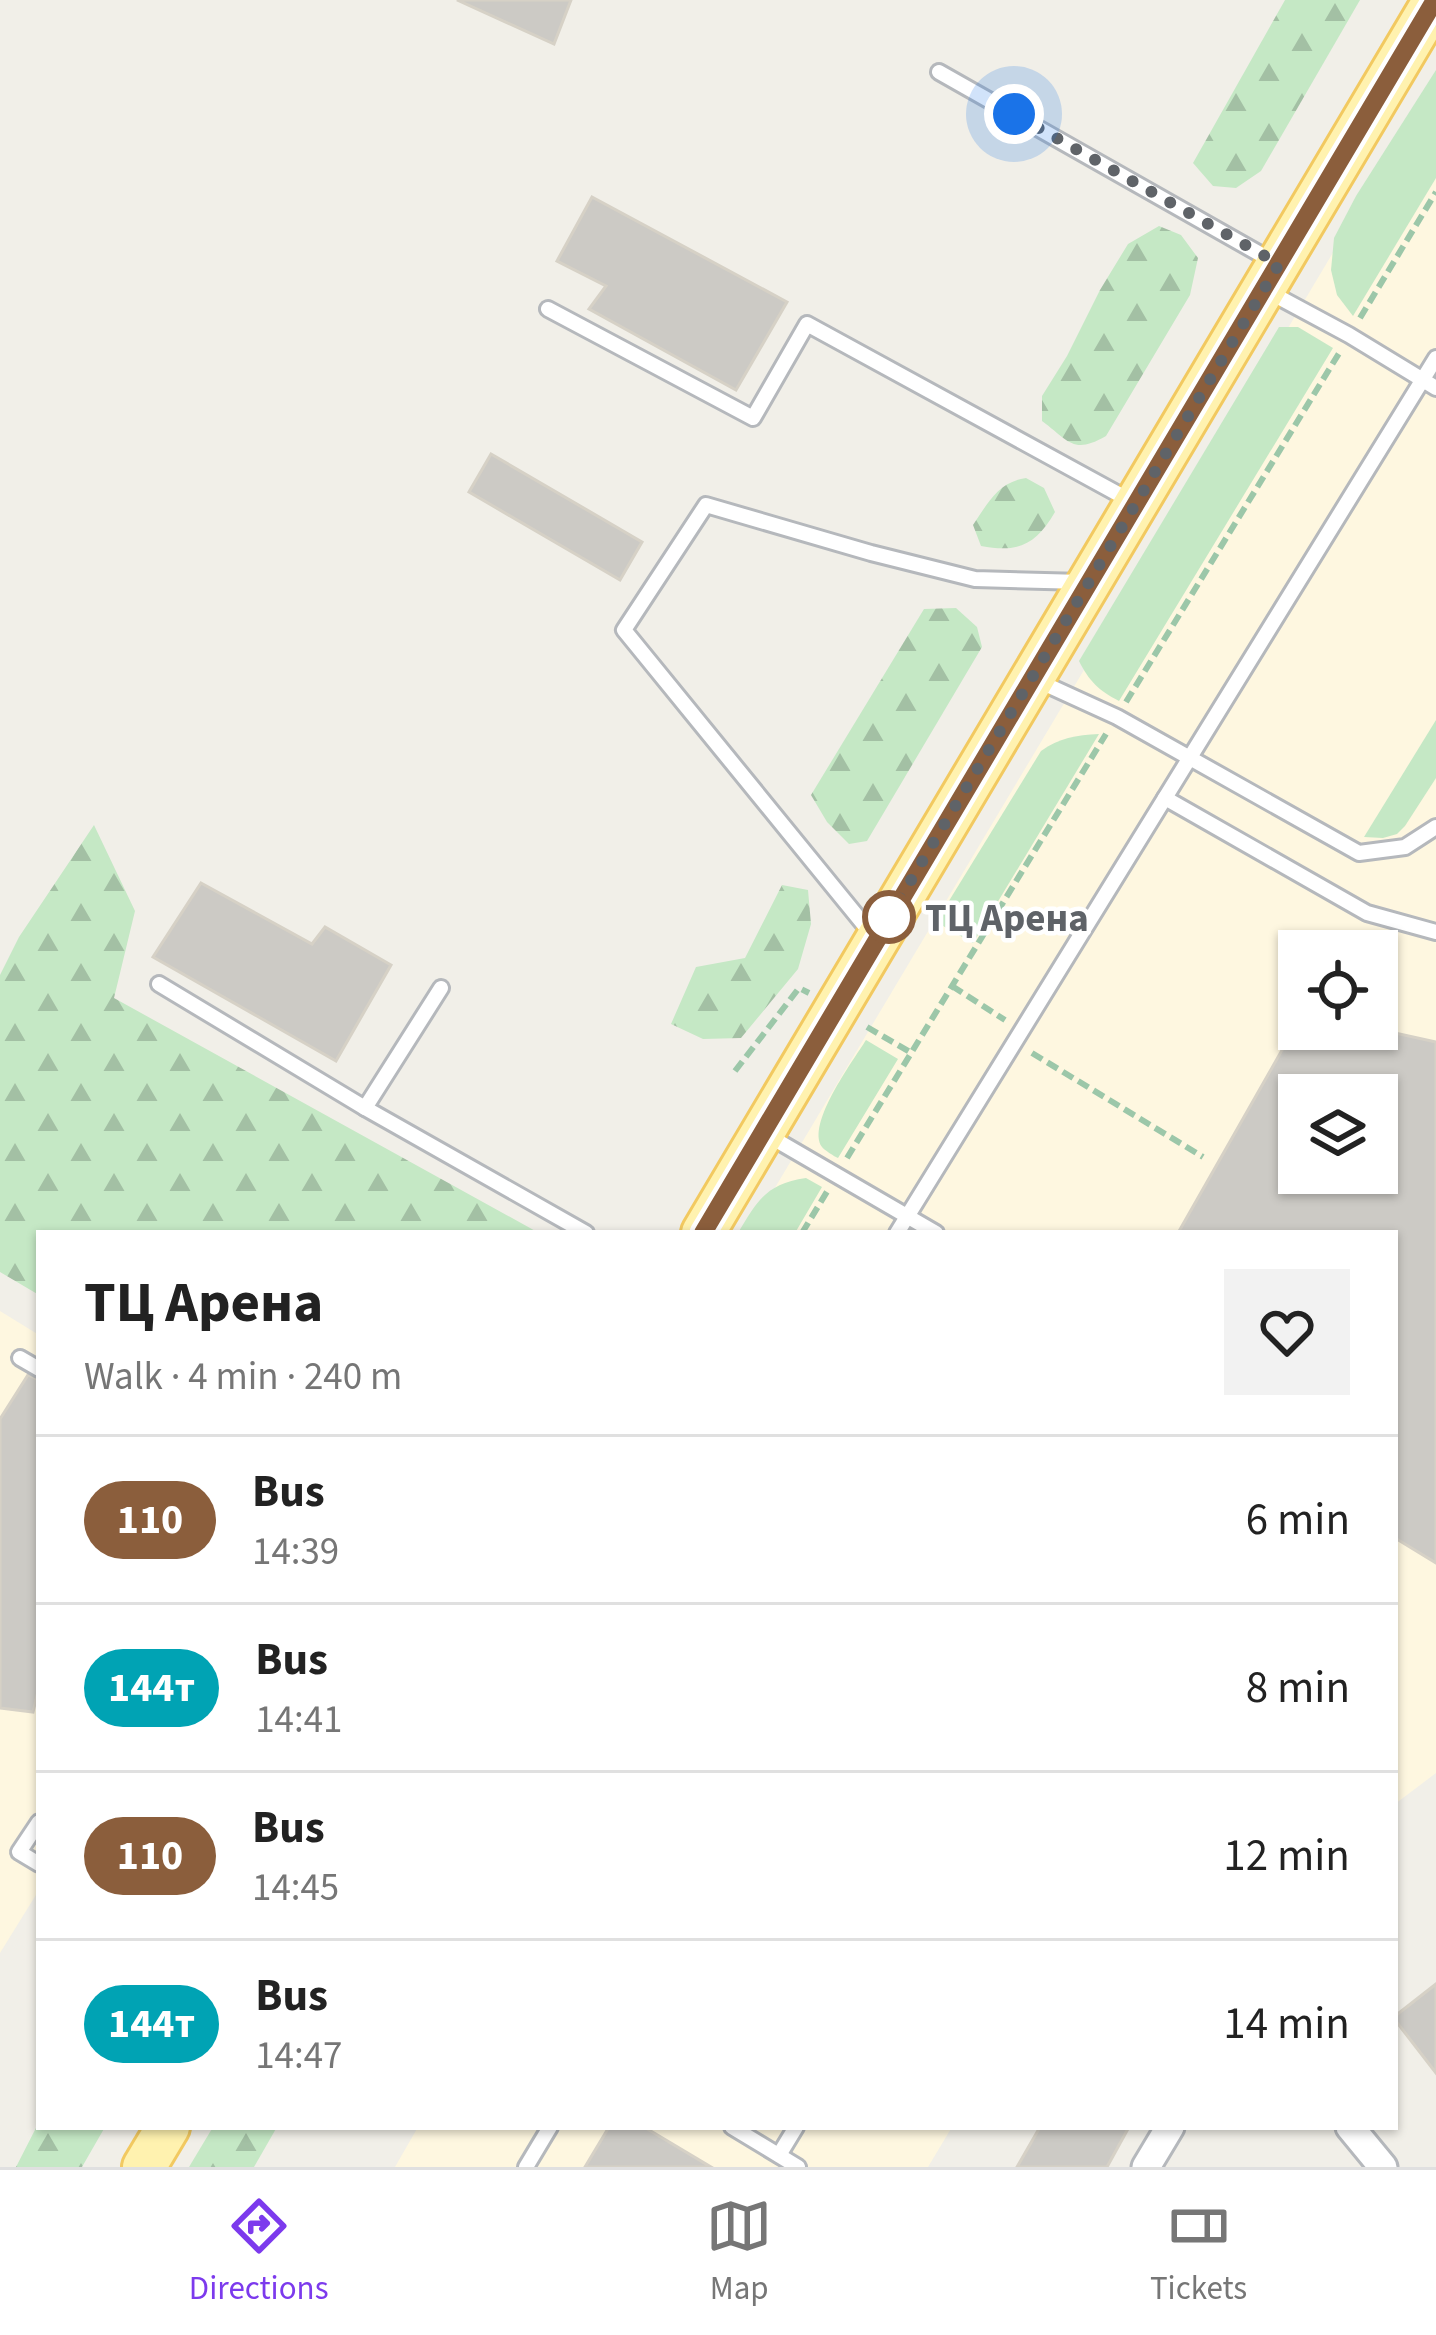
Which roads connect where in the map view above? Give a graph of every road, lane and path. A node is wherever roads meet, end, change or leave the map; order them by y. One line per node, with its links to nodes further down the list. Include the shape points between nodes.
1 (1435, 0): 4 (main road)
2 (939, 71): 4 (lane)
3 (1436, 192): 6 (path)
4 (1271, 277): 6 (lane); 9 (main road)
5 (548, 309): 9 (lane, via 753,418 807,324)
6 (1349, 335): 8 (lane); 12 (path)
7 (1436, 358): 8 (lane)
8 (1429, 384): 13 (lane)
9 (1136, 503): 10 (main road)
10 (1088, 582): 11 (main road); 17 (lane, via 975,579 706,505 624,630)
11 (1032, 678): 12 (lane); 17 (main road)
12 (1117, 717): 13 (lane); 19 (path)
13 (1189, 759): 14 (lane); 15 (lane, via 1358,853 1405,847)
14 (1165, 798): 16 (lane, via 1367,913); 21 (lane)
15 (1436, 826)
16 (1436, 932)
17 (876, 939): 23 (main road)
18 (159, 983): 22 (lane)
19 (952, 986): 21 (path, via 1015,1026); 25 (path)
20 (441, 988): 22 (lane)
21 (1014, 1042): 24 (path); 26 (lane)
22 (365, 1108): 27 (lane)
23 (764, 1133): 25 (lane); 28 (main road)
24 (1203, 1157)
25 (837, 1174): 26 (lane); 29 (path)
26 (907, 1216): 30 (lane); 31 (lane)
27 (581, 1230)
28 (705, 1230)
29 (804, 1230)
30 (899, 1230)
31 (931, 1230)
32 (20, 1358): 33 (lane)
33 (36, 1367)
34 (36, 1827): 35 (lane, via 20,1852)
35 (36, 1862)
36 (166, 2130): 43 (main road)
37 (548, 2130): 44 (lane)
38 (737, 2130): 42 (lane)
39 (794, 2130): 42 (lane)
40 (1168, 2130): 46 (street)
41 (1352, 2130): 47 (street)
42 (779, 2155): 45 (lane)
43 (144, 2167)
44 (526, 2167)
45 (798, 2167)
46 (1146, 2167)
47 (1383, 2167)

